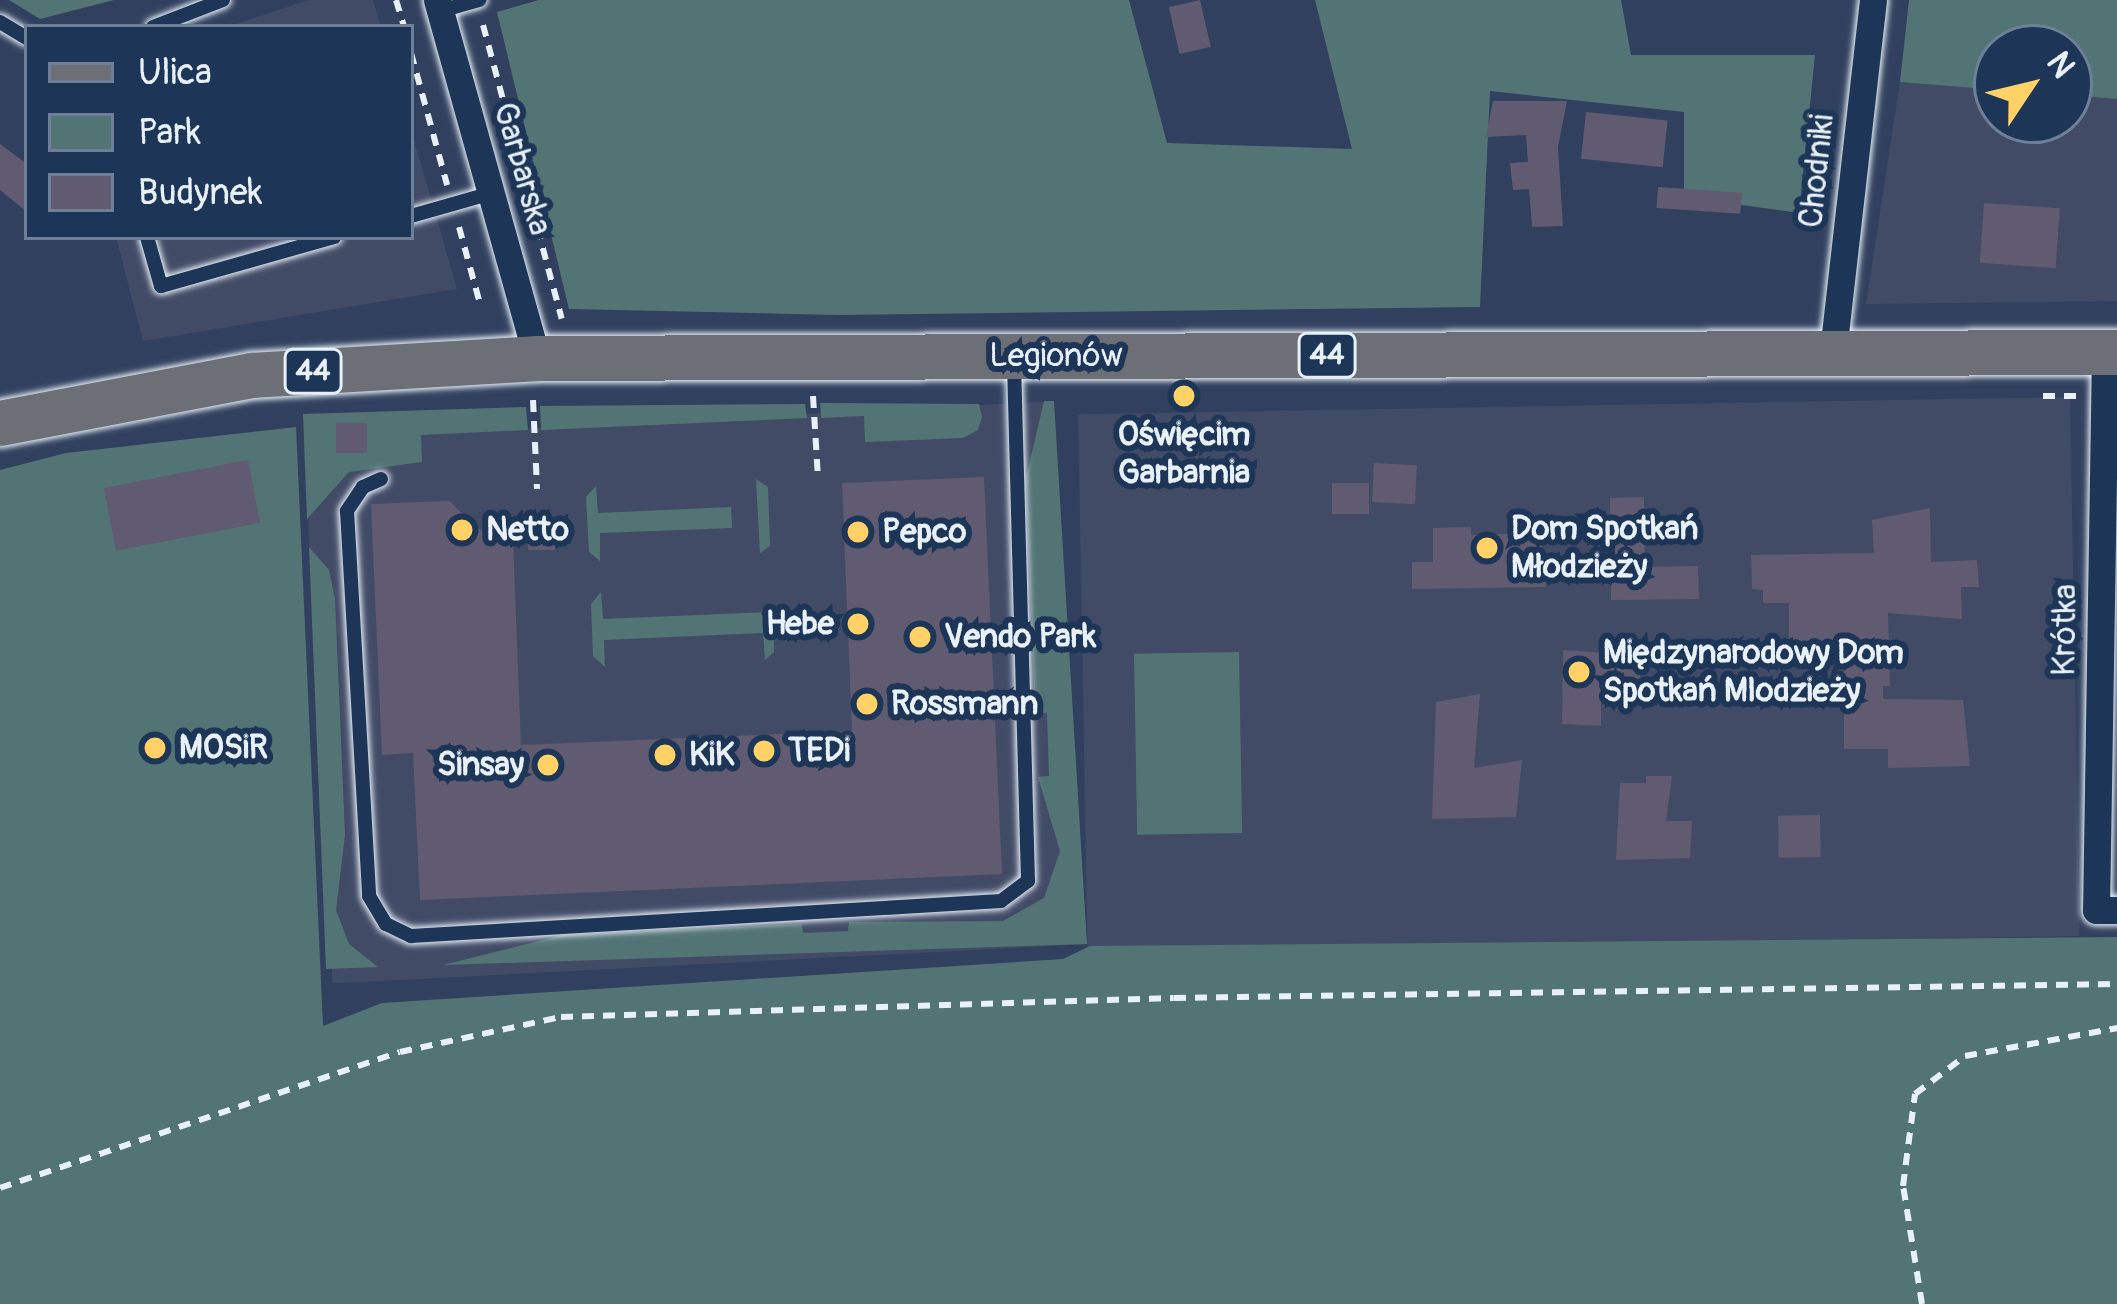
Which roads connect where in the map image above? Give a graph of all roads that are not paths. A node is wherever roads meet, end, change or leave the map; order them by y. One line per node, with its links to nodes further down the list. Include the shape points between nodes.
1 (223, 0): 5 (lane)
2 (478, 0): 4 (lane)
3 (1873, 0): 10 (street, Chodniki)
4 (439, 6): 6 (street, Garbarska)
5 (161, 24)
6 (492, 193): 7 (lane); 13 (street, Garbarska)
7 (414, 214)
8 (148, 240): 9 (lane, via 161,286)
9 (323, 240)
10 (1833, 351): 11 (main road, Legionów / 44); 12 (main road, Legionów / 44)
11 (1014, 356): 13 (main road, Legionów / 44); 15 (lane, via 1028,881 1000,901 411,936 386,924 369,896 346,511)
12 (2109, 367): 16 (street, Krótka)
13 (547, 369): 14 (main road, Legionów / 44, via 252,375)
14 (0, 423)
15 (382, 479)
16 (2107, 910)

